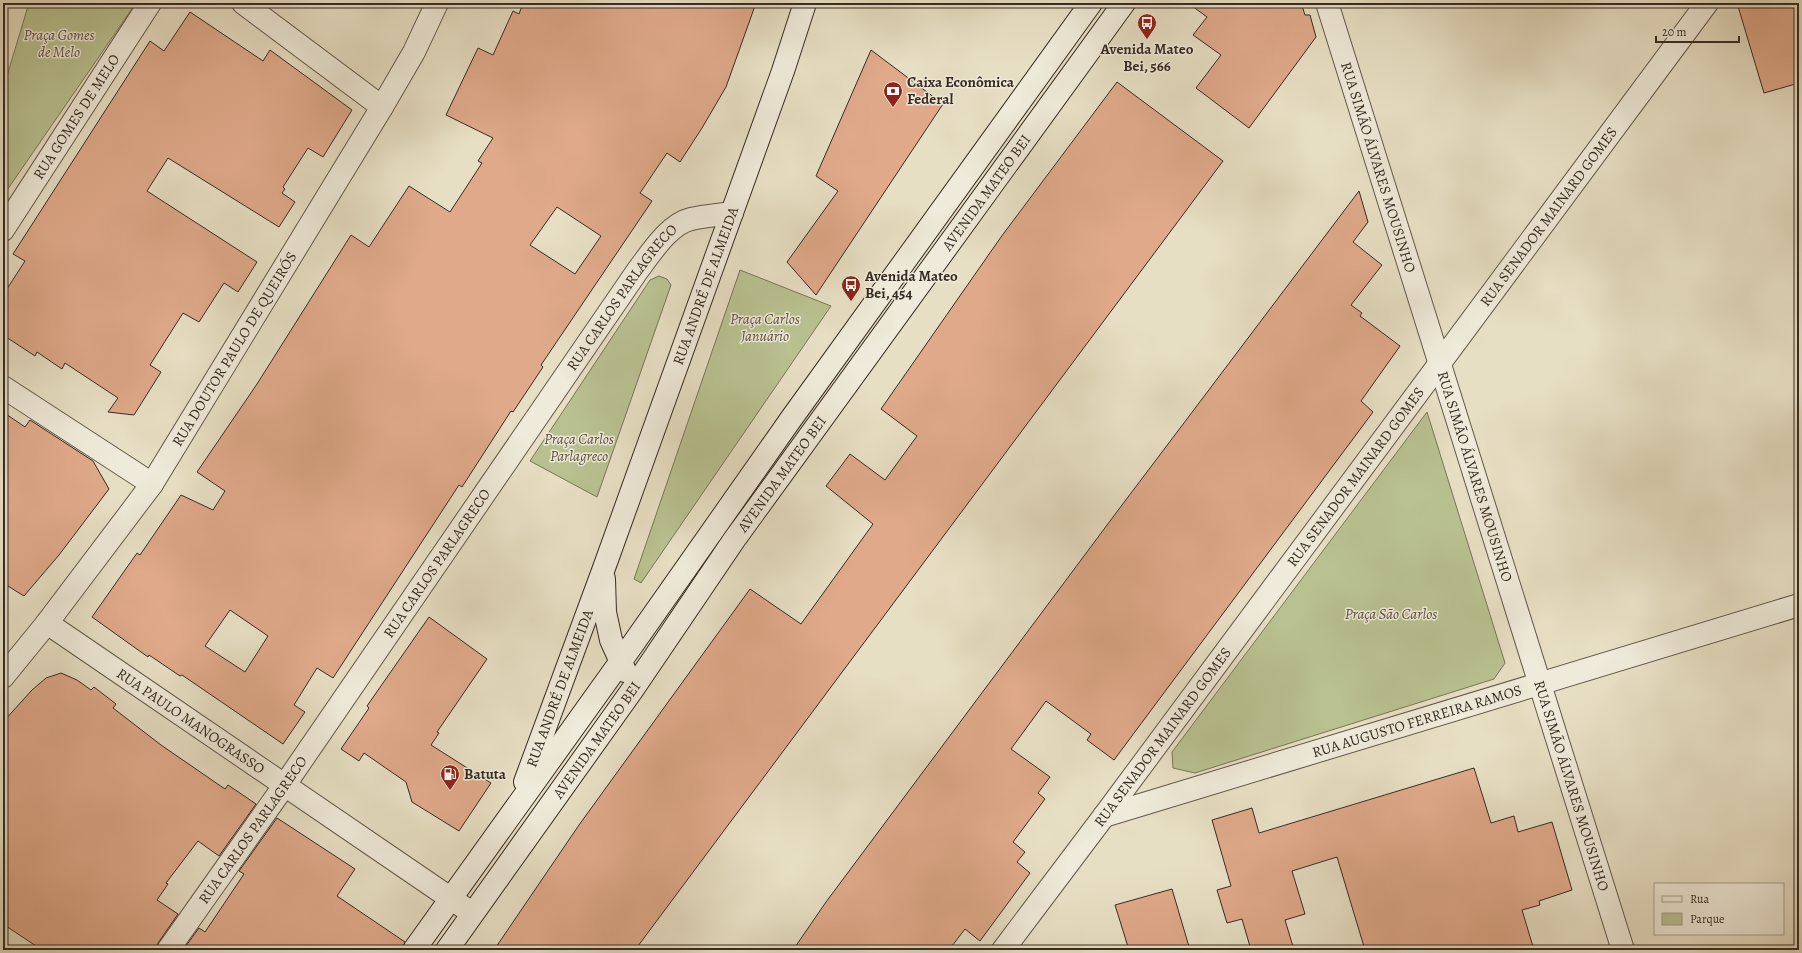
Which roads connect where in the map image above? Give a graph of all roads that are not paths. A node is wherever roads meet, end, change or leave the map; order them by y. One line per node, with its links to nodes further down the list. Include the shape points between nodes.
1 (150, 3): 11 (street, RUA GOMES DE MELO)
2 (243, 3): 9 (street)
3 (437, 3): 9 (street, RUA DOUTOR PAULO DE QUEIRÓS, via 414,52)
4 (806, 3): 10 (street, RUA ANDRÉ DE ALMEIDA)
5 (1091, 3): 18 (street, AVENIDA MATEO BEI, via 791,418)
6 (1124, 3): 21 (street, AVENIDA MATEO BEI, via 739,533)
7 (1327, 3): 12 (street, RUA SIMÃO ÁLVARES MOUSINHO)
8 (1707, 3): 12 (street, RUA SENADOR MAINARD GOMES)
9 (382, 107): 14 (street, RUA DOUTOR PAULO DE QUEIRÓS)
10 (732, 213): 15 (street, RUA ANDRÉ DE ALMEIDA); 22 (street, RUA CARLOS PARLAGRECO, via 690,219 679,224 662,239 638,270)
11 (3, 230)
12 (1439, 363): 20 (street, RUA SIMÃO ÁLVARES MOUSINHO); 24 (street, RUA SENADOR MAINARD GOMES)
13 (3, 387): 14 (street)
14 (152, 484): 17 (street, RUA DOUTOR PAULO DE QUEIRÓS)
15 (604, 568): 18 (street, RUA ANDRÉ DE ALMEIDA, via 605,612 611,640); 23 (street, RUA ANDRÉ DE ALMEIDA)
16 (1799, 605): 20 (street, RUA AUGUSTO FERREIRA RAMOS)
17 (47, 623): 19 (street, RUA DOUTOR PAULO DE QUEIRÓS); 22 (street, RUA PAULO MANOGRASSO)
18 (621, 661): 21 (street, RUA ANDRÉ DE ALMEIDA); 23 (street, AVENIDA MATEO BEI)
19 (3, 677)
20 (1539, 682): 24 (street, RUA AUGUSTO FERREIRA RAMOS); 31 (street, RUA SIMÃO ÁLVARES MOUSINHO)
21 (633, 689): 26 (street, AVENIDA MATEO BEI)
22 (284, 786): 25 (street, RUA PAULO MANOGRASSO); 28 (street, RUA CARLOS PARLAGRECO)
23 (515, 807): 25 (street, AVENIDA MATEO BEI)
24 (1104, 816): 30 (street, RUA SENADOR MAINARD GOMES)
25 (451, 898): 26 (street, RUA PAULO MANOGRASSO); 27 (street, AVENIDA MATEO BEI)
26 (472, 913): 29 (street, AVENIDA MATEO BEI)
27 (416, 949)
28 (168, 950)
29 (447, 950)
30 (1003, 950)
31 (1623, 950)

